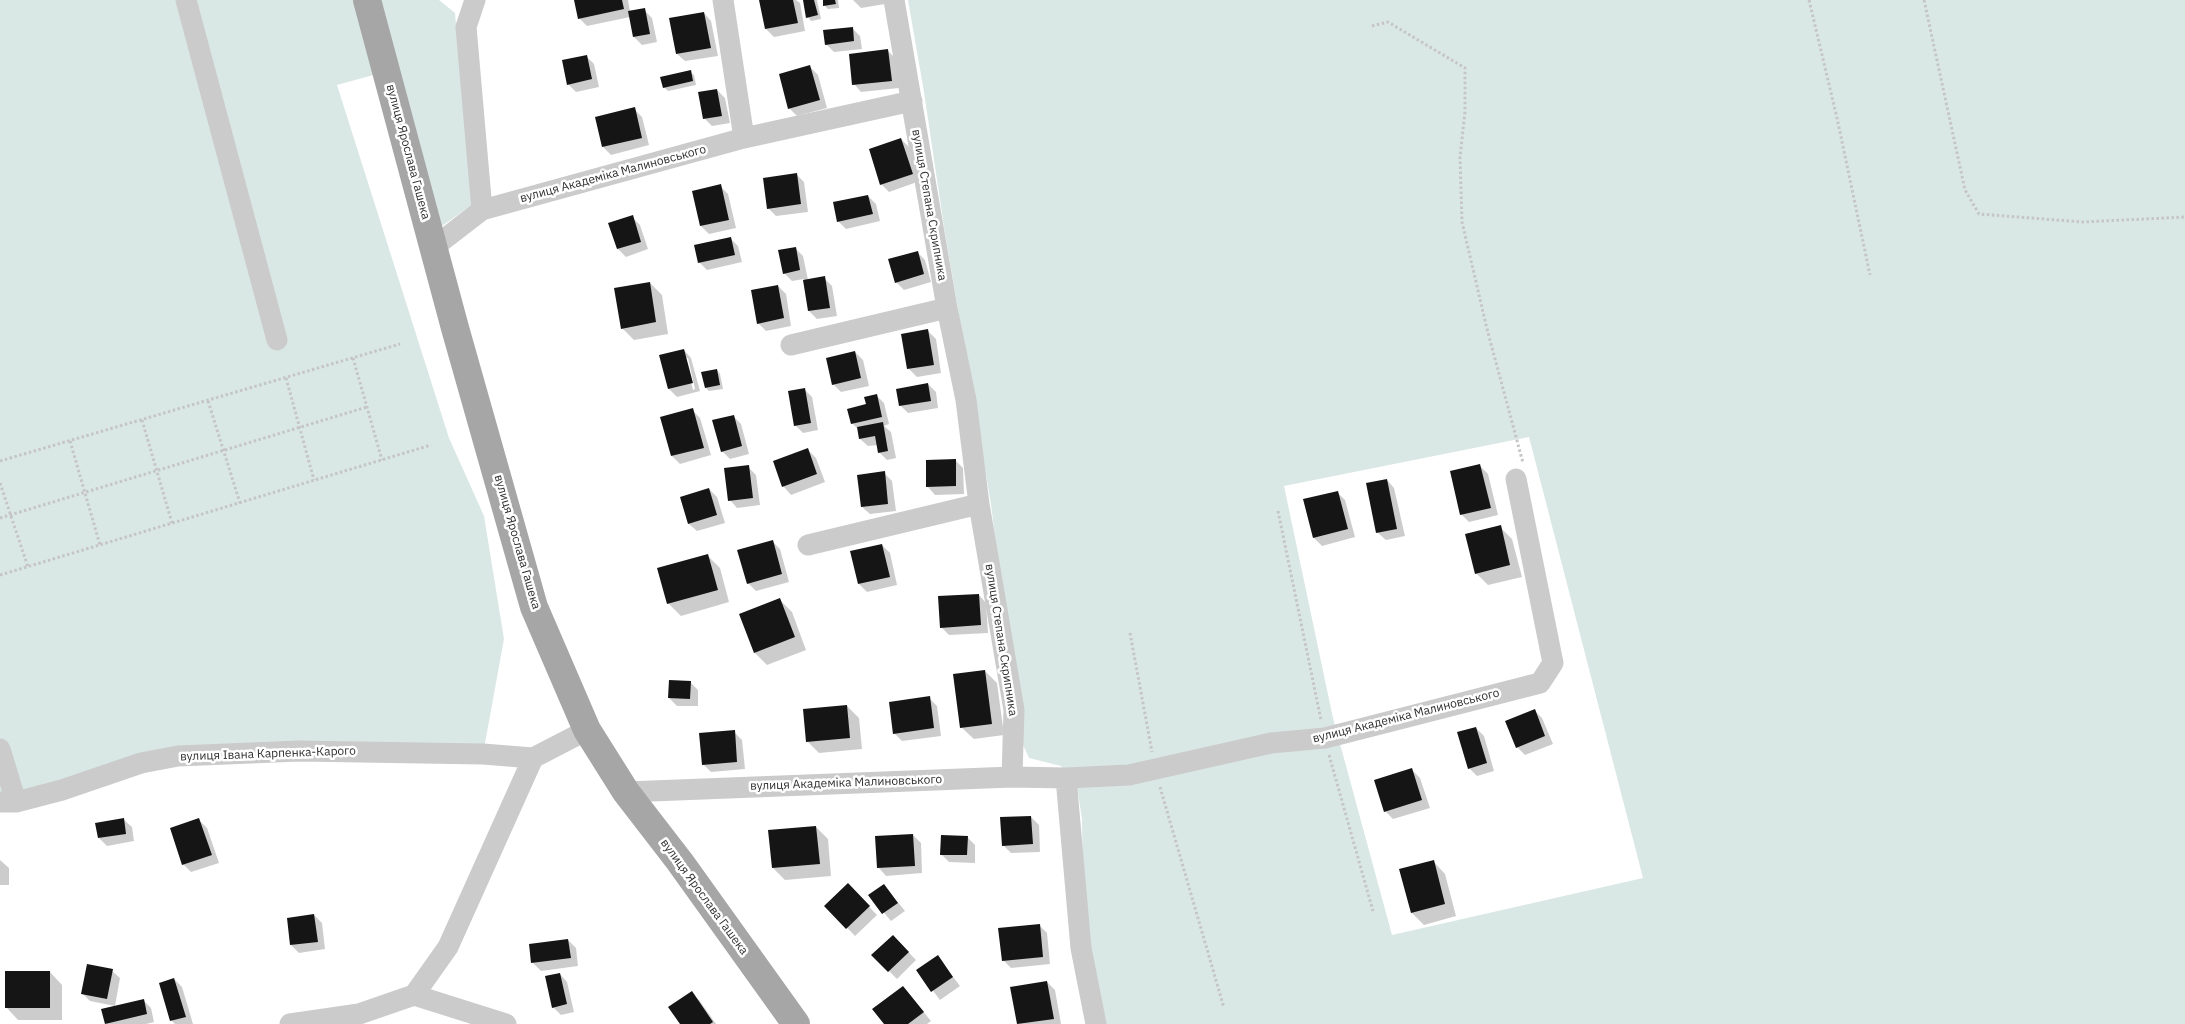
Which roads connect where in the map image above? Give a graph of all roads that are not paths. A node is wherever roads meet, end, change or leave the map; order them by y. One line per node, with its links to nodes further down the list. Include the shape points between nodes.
1 (186, 0): 11 (street)
2 (367, 0): 9 (main road, вулиця Ярослава Гашека)
3 (474, 0): 8 (street, via 466,27)
4 (723, 0): 7 (street)
5 (894, 0): 6 (street, вулиця Степана Скрипника)
6 (912, 101): 7 (street); 10 (street, вулиця Степана Скрипника)
7 (744, 138): 8 (street, вулиця Академіка Малиновського)
8 (482, 210): 9 (street, вулиця Академіка Малиновського)
9 (434, 247): 16 (main road, вулиця Ярослава Гашека, via 534,606)
10 (947, 308): 12 (street); 14 (street, вулиця Степана Скрипника, via 966,400)
11 (277, 340)
12 (791, 345)
13 (1516, 479): 20 (street, вулиця Академіка Малиновського, via 1554,663 1540,683 1325,738 1271,743 1129,775)
14 (979, 504): 15 (street); 19 (street, вулиця Степана Скрипника, via 1014,710)
15 (808, 545)
16 (587, 730): 18 (street); 21 (main road, вулиця Ярослава Гашека)
17 (0, 749): 22 (street)
18 (533, 758): 22 (street, вулиця Івана Карпенка-Карого, via 483,754 299,751 178,756 142,763 62,790); 23 (street, via 448,947)
19 (1012, 777): 20 (street, вулиця Академіка Малиновського); 21 (street, вулиця Академіка Малиновського)
20 (1066, 778): 28 (street, via 1081,948)
21 (626, 792): 27 (main road, вулиця Ярослава Гашека)
22 (8, 802)
23 (414, 995): 24 (street); 25 (street, via 360,1014)
24 (446, 1015): 26 (street)
25 (290, 1024)
26 (506, 1024)
27 (796, 1024)
28 (1096, 1024)

